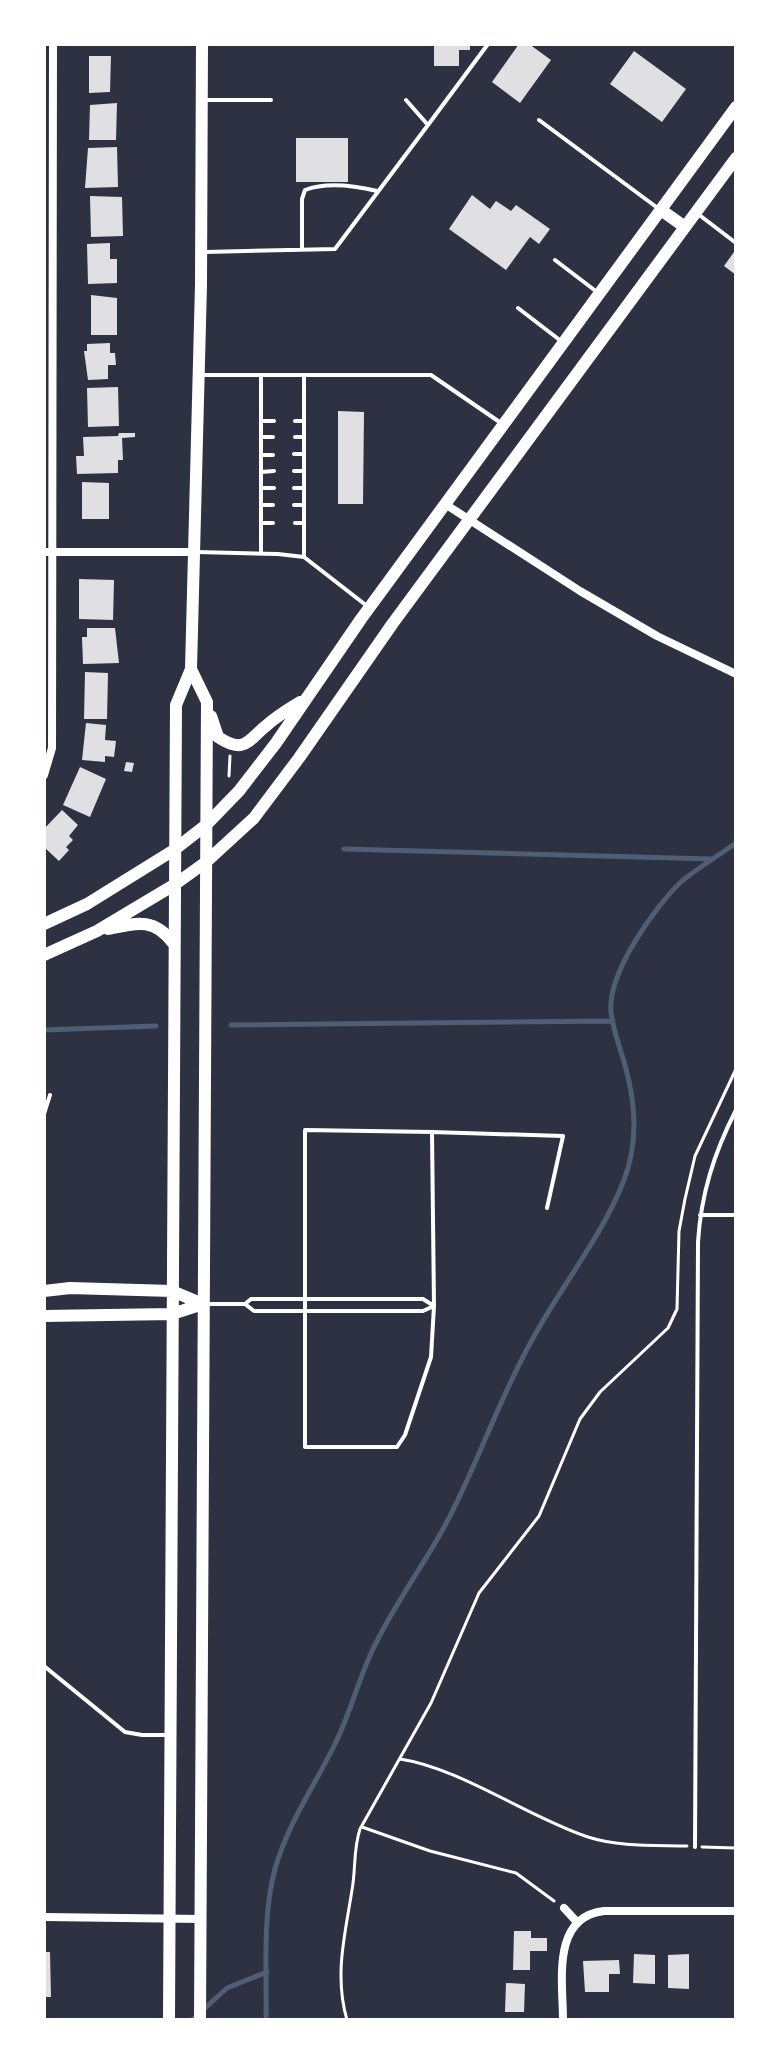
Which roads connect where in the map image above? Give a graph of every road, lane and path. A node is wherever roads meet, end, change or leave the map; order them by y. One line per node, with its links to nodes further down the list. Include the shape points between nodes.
1 (53, 44): 56 (street)
2 (202, 44): 4 (main road)
3 (488, 44): 9 (lane)
4 (202, 100): 5 (lane); 17 (main road)
5 (271, 100)
6 (406, 100): 9 (lane)
7 (736, 107): 12 (main road)
8 (539, 120): 12 (lane)
9 (428, 125): 11 (lane)
10 (736, 158): 13 (main road)
11 (378, 191): 16 (lane, via 335,249); 16 (lane, via 305,190)
12 (661, 210): 14 (main road); 19 (main road)
13 (696, 212): 14 (main road); 15 (lane)
14 (685, 227): 51 (main road)
15 (736, 243)
16 (302, 250): 17 (lane)
17 (201, 252): 22 (main road)
18 (555, 260): 19 (lane)
19 (599, 294): 21 (main road)
20 (518, 308): 21 (lane)
21 (563, 343): 29 (main road)
22 (198, 375): 23 (lane); 57 (main road)
23 (261, 375): 24 (lane); 25 (lane)
24 (304, 375): 28 (lane); 29 (lane, via 431,375)
25 (261, 421): 26 (lane); 30 (lane)
26 (274, 421)
27 (295, 421): 28 (lane)
28 (304, 421): 33 (lane)
29 (503, 424): 46 (main road)
30 (261, 437): 31 (lane); 36 (lane)
31 (273, 437)
32 (295, 437): 33 (lane)
33 (304, 437): 35 (lane)
34 (294, 454): 35 (lane)
35 (304, 454): 40 (lane)
36 (261, 455): 37 (lane); 41 (lane)
37 (273, 455)
38 (274, 471): 41 (lane)
39 (294, 471): 40 (lane)
40 (304, 471): 45 (lane)
41 (261, 472): 42 (lane)
42 (261, 488): 43 (lane); 47 (lane)
43 (274, 488)
44 (294, 488): 45 (lane)
45 (304, 488): 50 (lane)
46 (445, 504): 51 (street); 60 (main road)
47 (261, 505): 48 (lane); 52 (lane)
48 (273, 505)
49 (294, 505): 50 (lane)
50 (304, 505): 55 (lane)
51 (469, 520): 62 (street, via 657,636); 70 (main road, via 272,796)
52 (261, 523): 53 (lane); 58 (lane)
53 (273, 523)
54 (295, 523): 55 (lane)
55 (304, 523): 59 (lane)
56 (48, 552): 57 (street); 66 (street, via 52,748)
57 (194, 552): 58 (lane); 61 (main road)
58 (261, 553): 59 (lane)
59 (304, 557): 60 (lane)
60 (370, 608): 63 (main road)
61 (191, 669): 64 (main road); 69 (main road, via 176,705)
62 (736, 674)
63 (309, 695): 64 (main road, via 240,746 218,737); 68 (main road, via 239,791)
64 (207, 702): 68 (main road)
65 (223, 766): 67 (path, via 229,760)
66 (44, 775)
67 (229, 776)
68 (206, 825): 69 (main road); 70 (main road)
69 (174, 850): 71 (main road); 72 (main road)
70 (206, 862): 71 (main road); 87 (main road)
71 (174, 885): 73 (main road); 74 (main road)
72 (44, 924)
73 (97, 931): 74 (main road, via 148,924 165,931); 75 (main road)
74 (174, 943): 85 (main road)
75 (44, 955)
76 (736, 1069): 95 (path, via 692,1170 679,1231 677,1309 668,1328 600,1392 580,1419 539,1516 479,1593)
77 (50, 1095): 79 (lane)
78 (736, 1110): 82 (lane, via 707,1178)
79 (44, 1114)
80 (432, 1132): 81 (lane, via 563,1136); 86 (lane, via 305,1130); 89 (lane)
81 (547, 1208)
82 (700, 1215): 83 (lane); 97 (lane)
83 (736, 1215)
84 (44, 1291): 85 (main road)
85 (172, 1291): 87 (main road); 91 (main road)
86 (306, 1299): 88 (lane, via 251,1299); 89 (lane, via 423,1299); 90 (lane)
87 (203, 1304): 88 (lane); 91 (main road); 103 (main road)
88 (245, 1304): 90 (lane, via 254,1311)
89 (434, 1306): 90 (lane, via 423,1311); 90 (lane, via 431,1357 397,1447 305,1447)
90 (306, 1311)
91 (172, 1314): 92 (main road); 94 (main road)
92 (44, 1316)
93 (44, 1666): 94 (lane, via 125,1732)
94 (171, 1735): 102 (main road)
95 (400, 1759): 96 (path); 97 (path, via 440,1771 586,1837)
96 (362, 1827): 99 (path, via 516,1873); 107 (path, via 340,1958)
97 (695, 1847): 98 (path)
98 (736, 1848)
99 (564, 1908): 104 (street)
100 (736, 1911): 104 (street, via 604,1911)
101 (44, 1917): 102 (street)
102 (170, 1919): 103 (street); 105 (main road)
103 (201, 1919): 106 (main road)
104 (576, 1921): 108 (street, via 563,1948)
105 (169, 2018)
106 (200, 2020)
107 (347, 2020)
108 (563, 2020)

